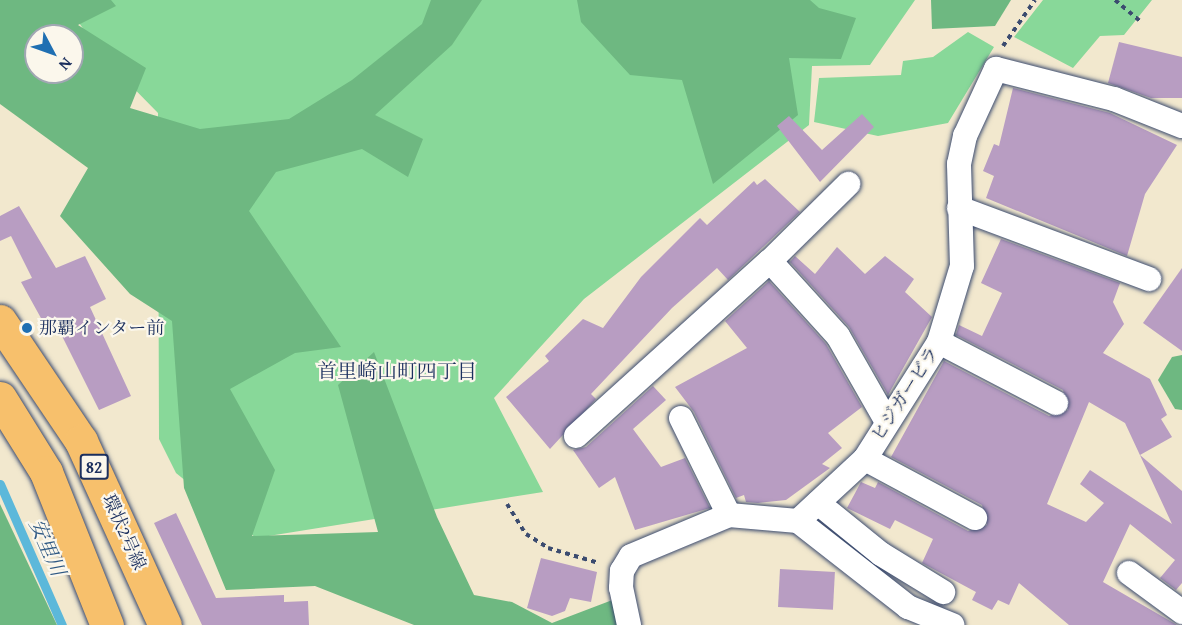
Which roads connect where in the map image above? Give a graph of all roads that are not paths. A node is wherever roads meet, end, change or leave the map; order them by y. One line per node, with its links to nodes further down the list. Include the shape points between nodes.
1 (1182, 126): 3 (street, ヒジガービラ, via 1114,99 996,69 964,136)
2 (848, 184): 4 (street)
3 (959, 208): 5 (street); 7 (street, ヒジガービラ, via 959,284)
4 (770, 261): 11 (street, via 838,336); 12 (street)
5 (1149, 279)
6 (0, 321): 23 (main road, 環状2号線 / 82, via 81,441)
7 (939, 342): 9 (street); 11 (street, ヒジガービラ)
8 (0, 398): 22 (main road, via 46,472)
9 (1056, 403)
10 (681, 418): 15 (street)
11 (886, 420): 13 (street, ヒジガービラ)
12 (576, 436)
13 (865, 459): 14 (street, ヒジガービラ); 16 (street)
14 (818, 503): 17 (street, ヒジガービラ); 19 (street, via 880,554)
15 (729, 514): 17 (street); 24 (street, via 646,545 622,571)
16 (975, 518)
17 (798, 521): 21 (street)
18 (1129, 573): 20 (street)
19 (943, 592)
20 (1182, 612)
21 (905, 616): 25 (street)
22 (106, 625)
23 (165, 625)
24 (629, 625)
25 (952, 625)

